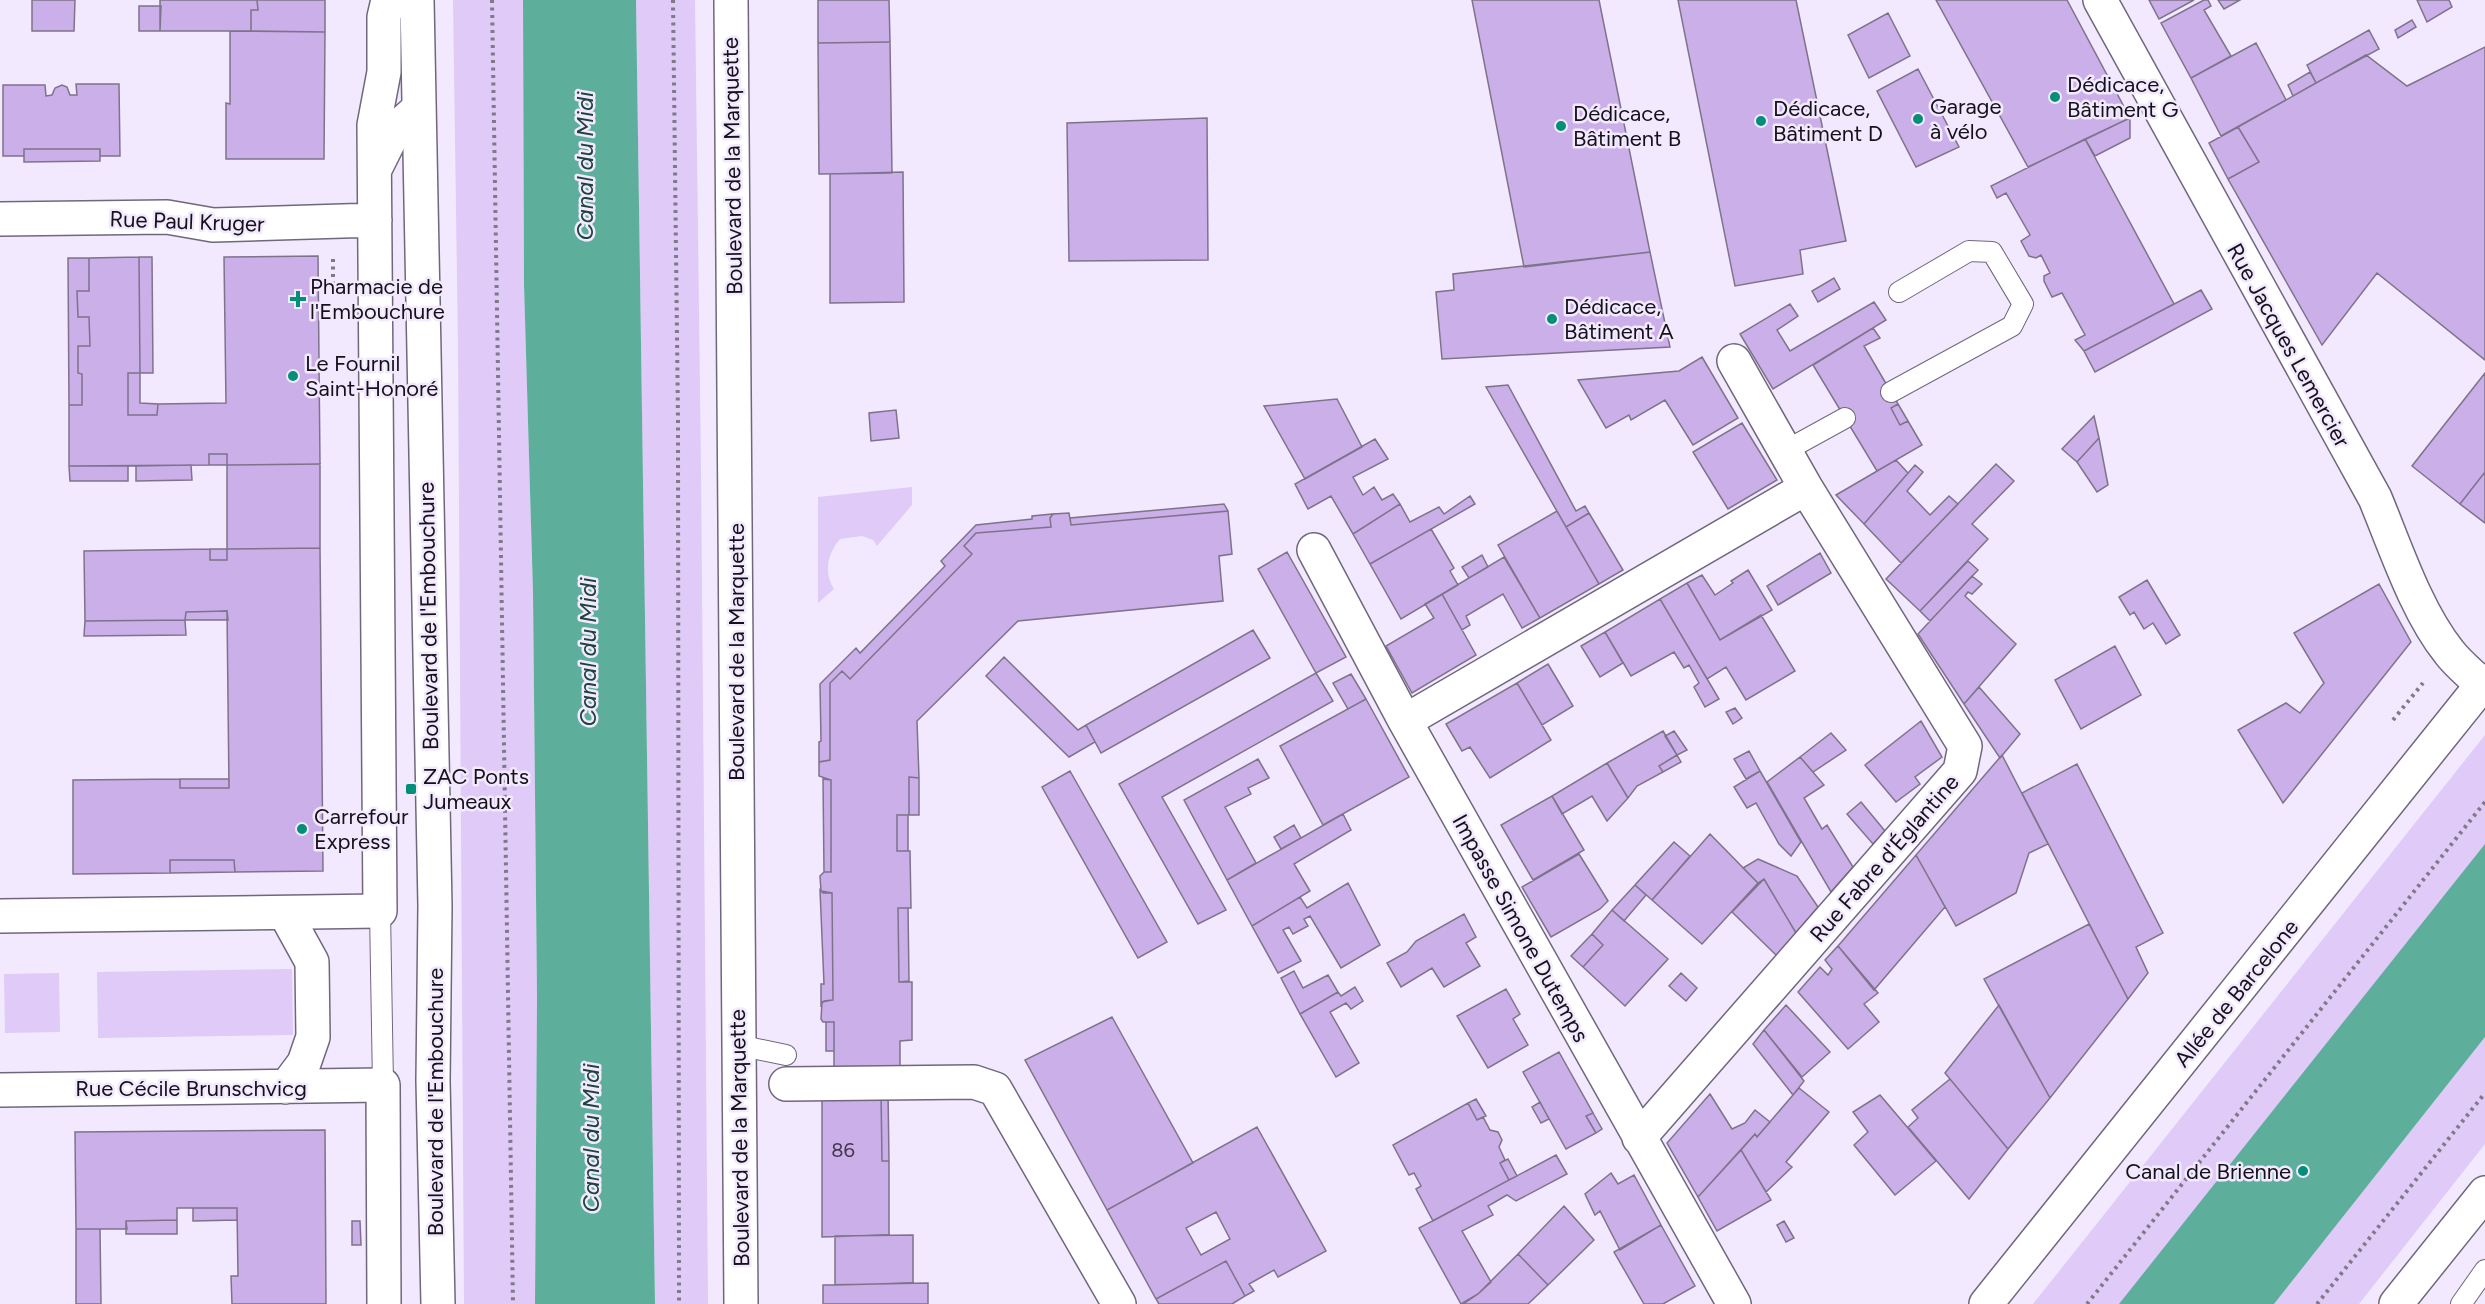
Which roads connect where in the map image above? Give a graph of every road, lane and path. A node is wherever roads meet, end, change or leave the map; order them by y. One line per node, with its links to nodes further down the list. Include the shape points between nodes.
1 (388, 0): 8 (street, via 384,17 384,72 374,125)
2 (417, 0): 7 (street, Boulevard de l'Embouchure)
3 (492, 0): 37 (path)
4 (673, 0): 38 (path, via 678,420)
5 (731, 0): 26 (street, Boulevard de la Marquette)
6 (2100, 0): 18 (street, Rue Jacques Lemercier, via 2375,498 2408,578)
7 (418, 109): 8 (street, via 394,131); 36 (street, Boulevard de l'Embouchure, via 435,906 433,1081)
8 (375, 169): 10 (street)
9 (0, 219): 10 (street, Rue Paul Kruger, via 167,217 213,225)
10 (375, 220): 23 (street)
11 (1899, 292): 13 (lane, via 1969,251 1992,252 2023,304 2012,326)
12 (1734, 361): 15 (street, Rue Fabre d'Églantine)
13 (1891, 392)
14 (1845, 418): 15 (lane)
15 (1785, 451): 16 (street, Rue Fabre d'Églantine)
16 (1806, 488): 21 (street); 32 (street, Rue Fabre d'Églantine, via 1965,746 1960,771)
17 (1314, 550): 21 (street, Impasse Simone Dutemps)
18 (2449, 652): 19 (street, Rue Jacques Lemercier); 20 (path)
19 (2483, 683): 42 (street, Allée de Barcelone)
20 (2393, 720)
21 (1405, 721): 32 (street, Impasse Simone Dutemps)
22 (2485, 802): 43 (path)
23 (380, 911): 24 (street); 28 (lane)
24 (285, 913): 25 (street); 29 (street, via 312,962 313,1037 304,1063)
25 (0, 916)
26 (738, 1045): 27 (lane); 39 (street, Boulevard de la Marquette)
27 (786, 1069): 40 (street, via 974,1082 995,1089)
28 (383, 1085): 29 (street, Rue Cécile Brunschvicg); 35 (street)
29 (286, 1087): 30 (street, Rue Cécile Brunschvicg)
30 (0, 1090)
31 (2485, 1093): 44 (path)
32 (1639, 1138): 41 (street, Impasse Simone Dutemps)
33 (2485, 1193): 45 (street)
34 (2485, 1270): 46 (lane)
35 (384, 1304)
36 (438, 1304)
37 (513, 1304)
38 (679, 1304)
39 (741, 1304)
40 (1119, 1304)
41 (1734, 1304)
42 (1986, 1304)
43 (2087, 1304)
44 (2317, 1304)
45 (2396, 1304)
46 (2461, 1304)

